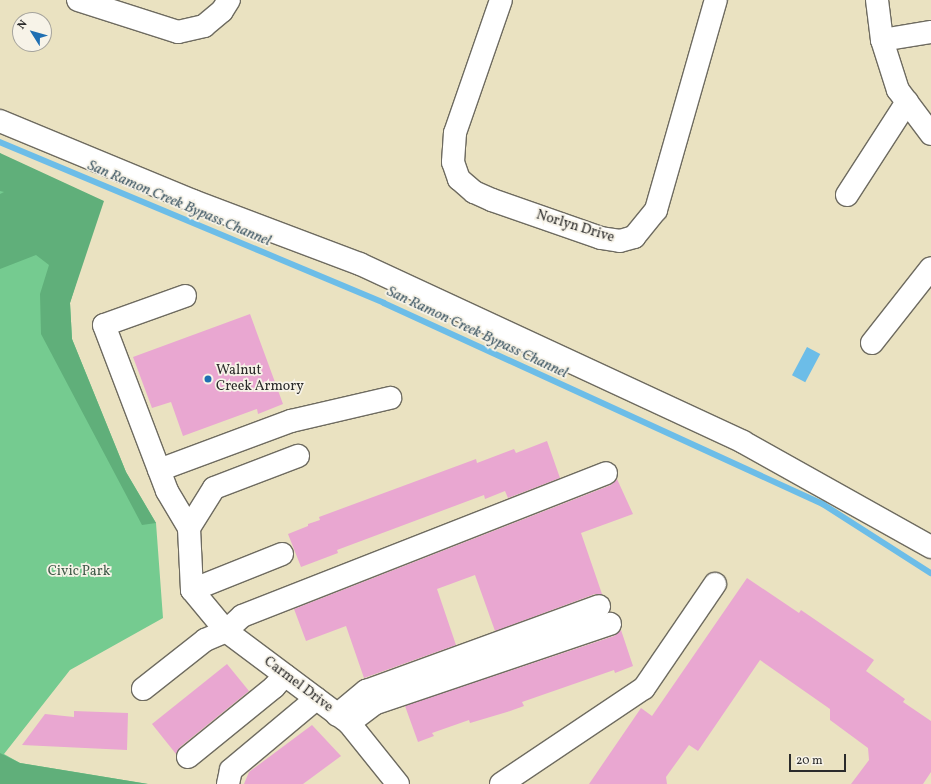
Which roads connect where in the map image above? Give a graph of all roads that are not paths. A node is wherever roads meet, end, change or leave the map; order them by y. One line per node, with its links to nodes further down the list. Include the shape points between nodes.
1 (78, 0): 2 (street, via 178,32 204,26 222,11)
2 (229, 0)
3 (502, 0): 4 (street, Norlyn Drive, via 455,133 453,162 459,179 474,192 492,200 602,238 620,241 634,237 656,210)
4 (716, 0)
5 (877, 0): 7 (street)
6 (931, 32): 7 (street)
7 (882, 40): 8 (street, via 898,90)
8 (907, 102): 10 (street); 11 (street)
9 (0, 122): 20 (street, via 193,201 360,264 743,442)
10 (931, 134)
11 (847, 195)
12 (931, 268): 14 (street)
13 (185, 296): 17 (street, via 104,325)
14 (872, 343)
15 (390, 398): 17 (street, via 291,421)
16 (298, 456): 19 (street, via 214,488)
17 (159, 470): 19 (street, via 167,491)
18 (606, 473): 26 (street, via 242,616)
19 (189, 528): 23 (street)
20 (931, 548)
21 (282, 554): 23 (street)
22 (715, 584): 34 (street, via 644,688)
23 (192, 590): 26 (street, Carmel Drive)
24 (599, 606): 30 (street, via 366,691)
25 (610, 624): 30 (street, via 376,704)
26 (226, 631): 27 (street, Carmel Drive); 28 (street, via 205,640)
27 (285, 675): 29 (street, Carmel Drive); 31 (street, via 274,687)
28 (143, 689)
29 (316, 699): 30 (street, Carmel Drive); 32 (street, via 231,770)
30 (343, 719): 33 (street, Carmel Drive)
31 (188, 757)
32 (228, 784)
33 (398, 784)
34 (501, 784)

